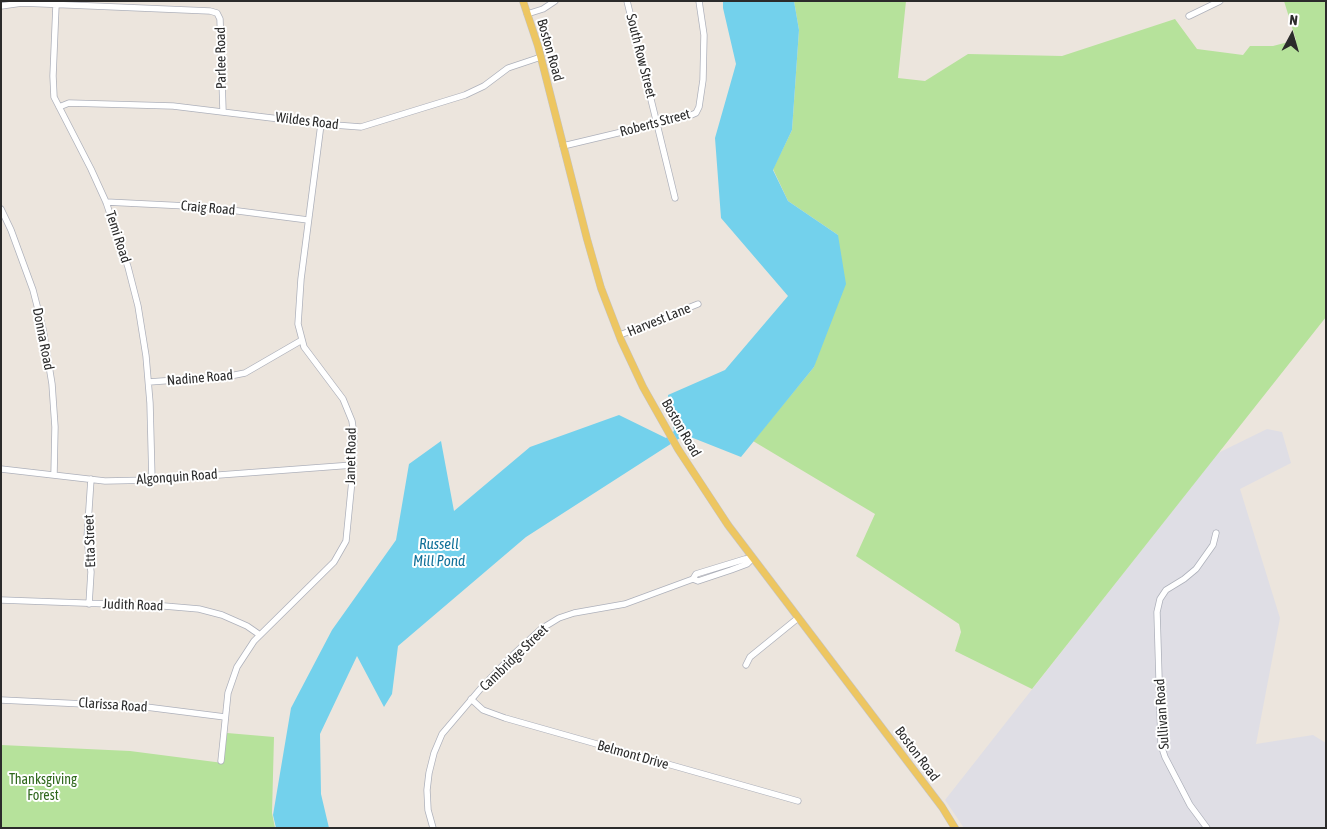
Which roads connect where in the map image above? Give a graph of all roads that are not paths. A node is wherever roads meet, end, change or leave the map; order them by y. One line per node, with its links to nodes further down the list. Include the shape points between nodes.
1 (523, 1): 8 (main road, Boston Road)
2 (555, 1): 8 (street)
3 (627, 1): 13 (street, South Row Street)
4 (699, 1): 13 (street, Roberts Street, via 704,35 703,80 698,107 689,116)
5 (1220, 1): 9 (street)
6 (56, 5): 7 (street, Parlee Road, via 22,3); 11 (street, Temi Road, via 53,89); 12 (street, Parlee Road, via 217,13 220,19)
7 (1, 6)
8 (527, 14): 10 (main road, Boston Road)
9 (1189, 16)
10 (541, 57): 14 (street, Wildes Road, via 508,68 465,96 381,122 354,127); 15 (main road, Boston Road)
11 (59, 107): 12 (street, Wildes Road, via 69,103 133,104); 17 (street, Temi Road)
12 (222, 111): 14 (street, Wildes Road)
13 (658, 123): 15 (street, Roberts Street); 16 (street, South Row Street)
14 (321, 124): 19 (street, Janet Road)
15 (563, 146): 21 (main road, Boston Road, via 587,239)
16 (675, 198)
17 (106, 202): 19 (street, Craig Road, via 207,207); 23 (street, Temi Road, via 138,306)
18 (1, 209): 26 (street, Donna Road, via 33,290 43,331 52,384)
19 (308, 220): 22 (street, Janet Road, via 298,303)
20 (698, 304): 21 (street, Harvest Lane)
21 (620, 335): 30 (main road, Boston Road, via 669,434 716,508)
22 (302, 340): 23 (street, Nadine Road, via 244,373); 24 (street, Janet Road, via 343,399 352,421)
23 (149, 382): 28 (street, Temi Road)
24 (353, 465): 28 (street, Algonquin Road); 34 (street, Janet Road, via 346,541 334,562)
25 (1, 469): 26 (street, Algonquin Road)
26 (54, 475): 27 (street, Algonquin Road)
27 (91, 479): 28 (street, Algonquin Road); 32 (street, Etta Street, via 87,538 91,572)
28 (152, 480)
29 (1216, 534): 43 (street, Sullivan Road, via 1196,569 1166,590 1157,612 1161,745 1190,805)
30 (753, 558): 33 (main road, Boston Road); 36 (street, Cambridge Street, via 731,570 698,581 693,579 626,604 559,618 541,629)
31 (1, 600): 32 (street, Judith Road)
32 (89, 604): 34 (street, Judith Road, via 199,609 222,615)
33 (798, 618): 35 (street, via 750,658); 42 (main road, Boston Road)
34 (260, 634): 38 (street, Janet Road, via 237,667 228,693)
35 (746, 665)
36 (471, 699): 40 (street, Belmont Drive, via 482,710 505,718); 41 (street, Cambridge Street, via 442,734 428,773 428,810)
37 (1, 700): 38 (street, Clarissa Road, via 136,706)
38 (225, 716): 39 (street, Janet Road)
39 (221, 761)
40 (798, 801)
41 (433, 828)
42 (955, 828)
43 (1207, 828)

